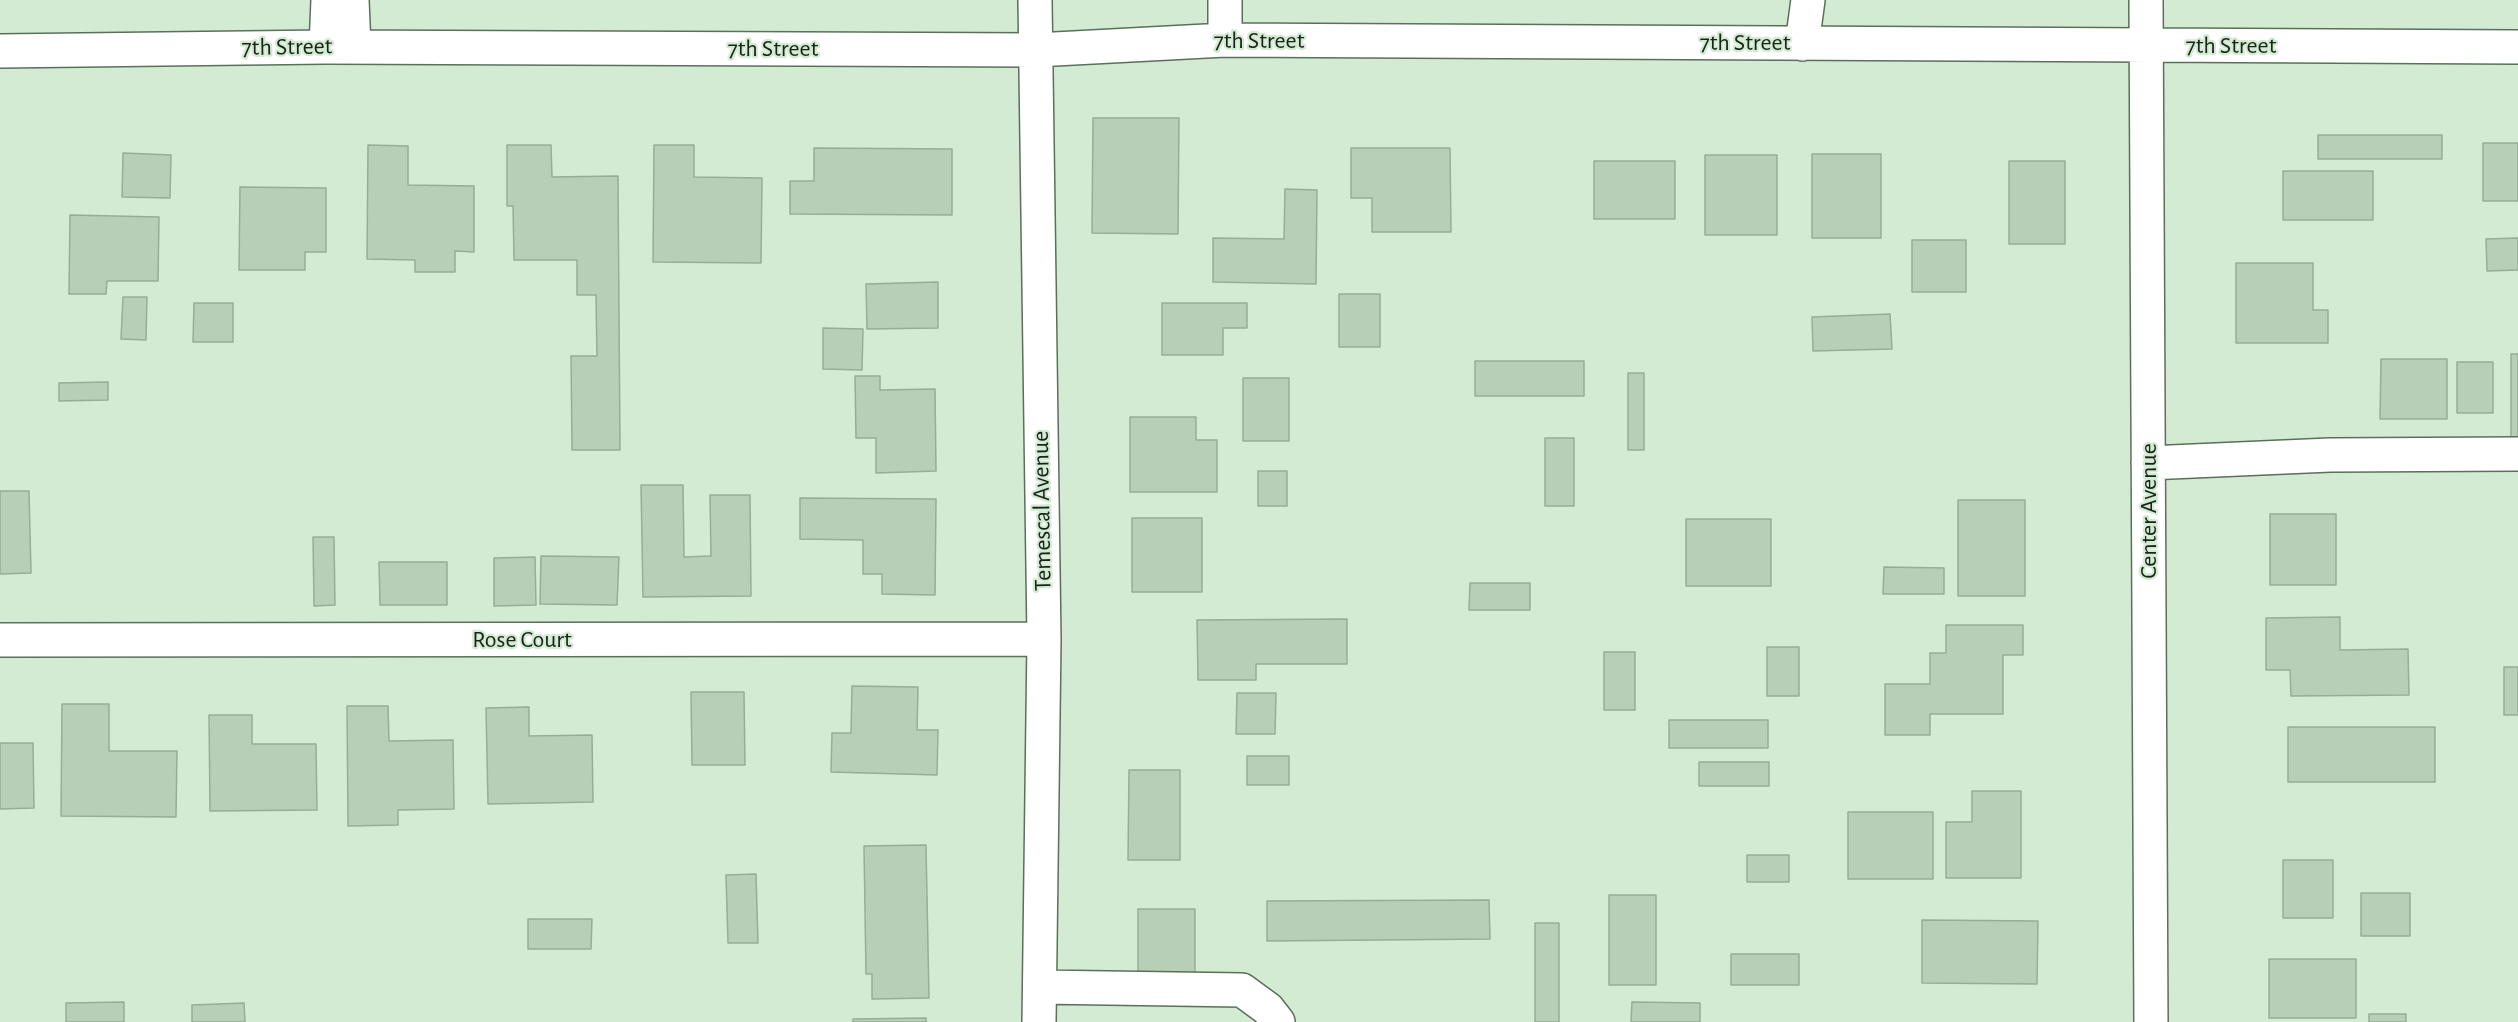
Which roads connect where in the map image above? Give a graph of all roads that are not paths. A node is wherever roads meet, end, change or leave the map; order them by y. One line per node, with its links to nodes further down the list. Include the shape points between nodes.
1 (328, 0): 10 (street)
2 (352, 0): 10 (street)
3 (1035, 0): 12 (street, Temescal Avenue)
4 (1224, 0): 7 (street)
5 (1808, 0): 8 (street)
6 (2146, 0): 9 (street, Center Avenue)
7 (1224, 40): 8 (street, 7th Street); 12 (street, 7th Street)
8 (1802, 44): 9 (street, 7th Street)
9 (2146, 46): 11 (street, 7th Street); 15 (street, Center Avenue)
10 (340, 47): 12 (street, 7th Street); 13 (street, 7th Street)
11 (2518, 47)
12 (1036, 50): 16 (street, Temescal Avenue)
13 (0, 51)
14 (2518, 454): 15 (street, via 2330,455)
15 (2148, 463): 21 (street, Center Avenue)
16 (1044, 639): 17 (street, Rose Court); 18 (street, Temescal Avenue)
17 (0, 640)
18 (1040, 987): 19 (street, Temescal Avenue); 20 (street, via 1242,990 1268,1009)
19 (1039, 1022)
20 (1278, 1022)
21 (2151, 1022)

